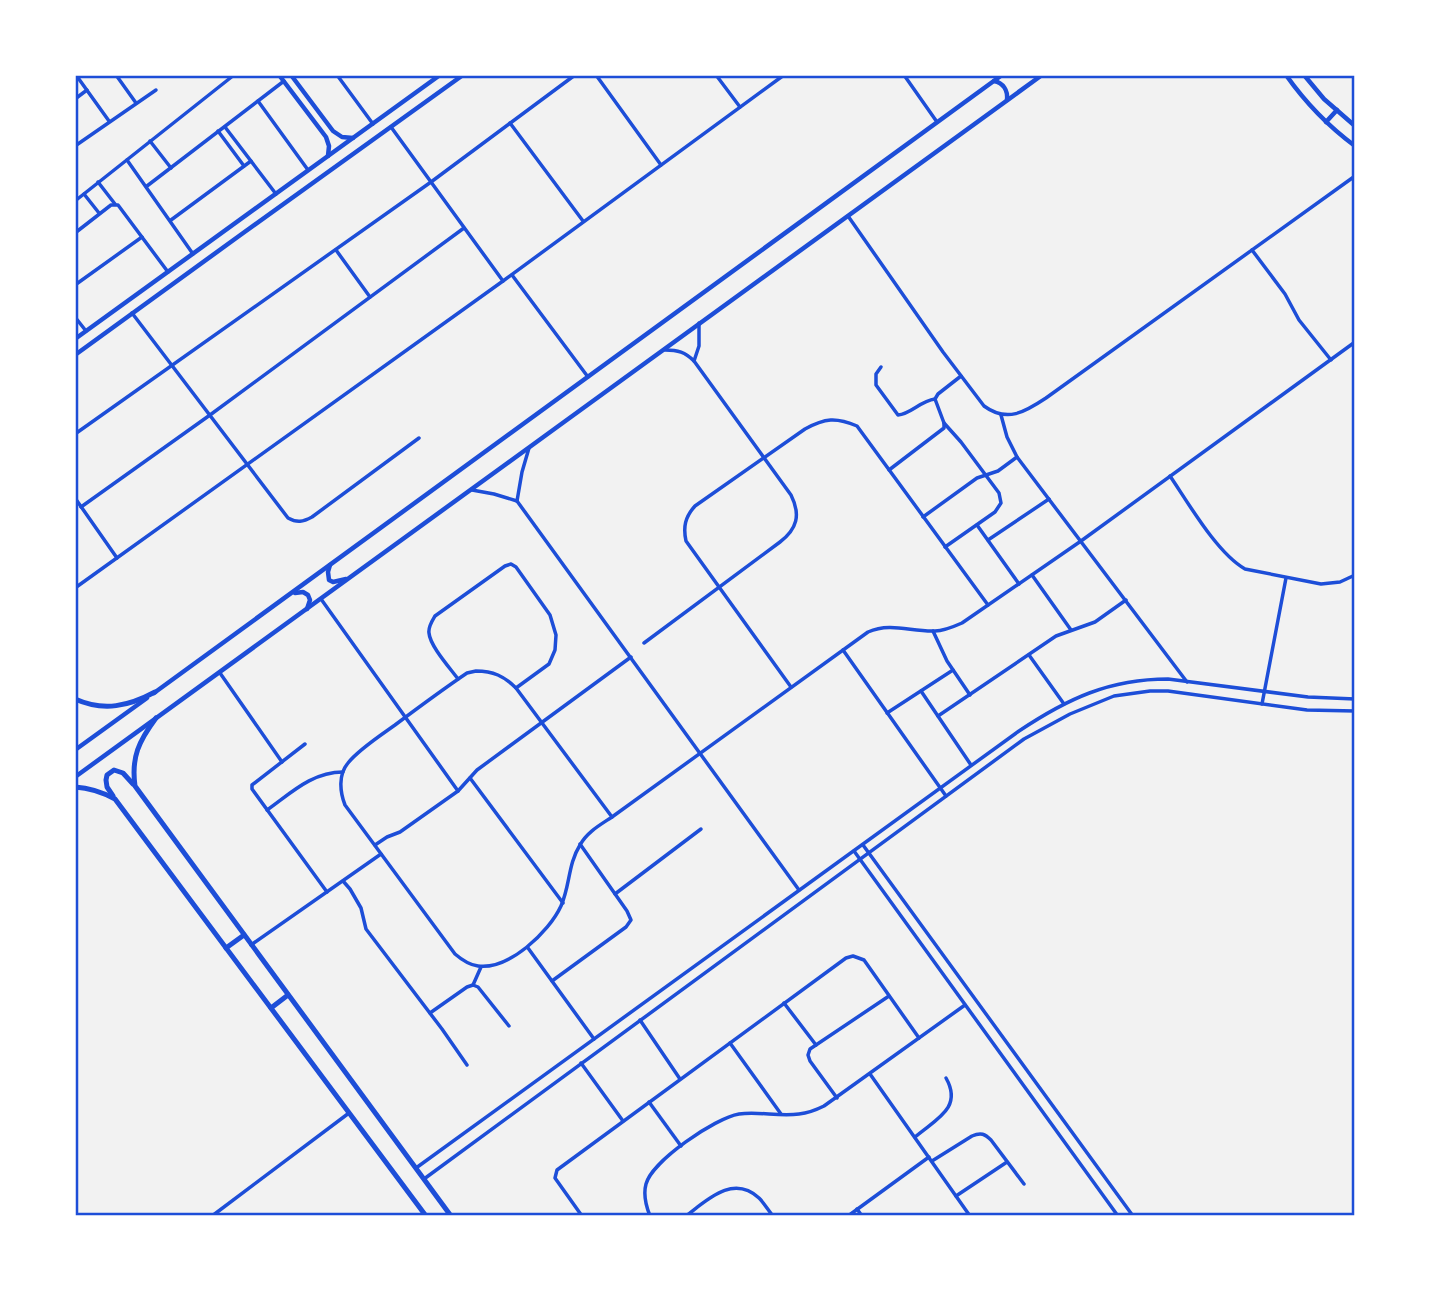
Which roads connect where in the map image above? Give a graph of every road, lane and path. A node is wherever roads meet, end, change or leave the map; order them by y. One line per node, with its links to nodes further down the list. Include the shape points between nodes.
1 (76, 75): 20 (street)
2 (116, 75): 25 (street)
3 (234, 75): 40 (street)
4 (279, 75): 18 (street)
5 (291, 75): 37 (street)
6 (337, 75): 32 (street)
7 (440, 75): 32 (street)
8 (463, 75): 35 (street)
9 (575, 75): 31 (street)
10 (596, 75): 46 (street)
11 (716, 75): 26 (street)
12 (784, 75): 26 (street)
13 (904, 75): 29 (street)
14 (1002, 75): 19 (street)
15 (1042, 75): 24 (street)
16 (1286, 75): 30 (street)
17 (1304, 75): 27 (street)
18 (284, 81): 23 (street); 38 (street)
19 (994, 81): 24 (street, via 1005,88); 29 (street)
20 (87, 90): 22 (street); 28 (street)
21 (156, 90): 25 (street)
22 (75, 99)
23 (258, 101): 34 (street); 49 (street)
24 (1007, 101): 59 (street)
25 (136, 103): 28 (street)
26 (740, 107): 46 (street)
27 (1337, 110): 30 (street); 33 (street)
28 (109, 121): 41 (street)
29 (937, 122): 88 (street)
30 (1326, 122): 42 (street)
31 (510, 123): 52 (street); 61 (street)
32 (373, 124): 39 (street)
33 (1355, 126)
34 (225, 127): 36 (street); 45 (street)
35 (391, 127): 52 (street); 65 (street)
36 (218, 131): 47 (street); 48 (street)
37 (333, 131): 38 (street); 39 (street)
38 (326, 137): 43 (street)
39 (354, 138): 43 (street)
40 (150, 141): 44 (street); 48 (street)
41 (75, 146)
42 (1355, 146)
43 (328, 156): 49 (street)
44 (127, 160): 51 (street); 53 (street)
45 (251, 162): 47 (street); 55 (street)
46 (661, 165): 61 (street)
47 (244, 167): 60 (street)
48 (171, 168): 53 (street)
49 (309, 170): 55 (street)
50 (1355, 176): 68 (street)
51 (98, 182): 54 (street); 57 (street)
52 (432, 182): 63 (street); 67 (street)
53 (147, 186): 60 (street)
54 (84, 194): 56 (street); 58 (street)
55 (276, 194): 62 (street)
56 (75, 201)
57 (115, 204): 58 (street); 66 (street)
58 (99, 213): 64 (street)
59 (848, 216): 77 (street); 87 (street)
60 (170, 220): 69 (street)
61 (583, 221): 71 (street)
62 (232, 226): 65 (street); 69 (street)
63 (464, 228): 72 (street); 74 (street)
64 (75, 233)
65 (239, 236): 75 (street)
66 (142, 237): 70 (street); 73 (street)
67 (336, 250): 74 (street); 85 (street)
68 (1252, 250): 83 (street, via 1286,294 1298,320); 91 (street, via 1035,406)
69 (193, 254): 70 (street)
70 (168, 272): 78 (street)
71 (511, 274): 72 (street); 88 (street)
72 (503, 281): 98 (street)
73 (75, 285)
74 (370, 297): 90 (street)
75 (132, 313): 82 (street); 85 (street)
76 (75, 317): 78 (street)
77 (699, 323): 81 (street); 84 (street)
78 (86, 331): 79 (street)
79 (75, 339)
80 (1355, 342): 83 (street)
81 (663, 350): 84 (street, via 684,352); 95 (street)
82 (75, 355)
83 (1331, 359): 101 (street)
84 (694, 361): 97 (street)
85 (173, 366): 90 (street); 93 (street)
86 (881, 367): 89 (street, via 876,385 898,415)
87 (961, 376): 89 (street); 91 (street, via 984,406)
88 (588, 377): 113 (street)
89 (934, 400): 92 (street)
90 (210, 415): 98 (street); 106 (street)
91 (1001, 415): 96 (street)
92 (944, 423): 99 (street, via 942,430); 100 (street)
93 (75, 434)
94 (419, 438): 98 (street, via 299,522 288,518)
95 (530, 447): 102 (street); 105 (street)
96 (1017, 457): 100 (street); 104 (street)
97 (764, 458): 99 (street, via 805,429 832,419 857,426); 119 (street, via 795,503 794,528); 119 (street, via 688,513 686,541)
98 (247, 465): 112 (street)
99 (889, 470): 107 (street)
100 (986, 475): 107 (street); 108 (street, via 1001,503)
101 (1170, 476): 110 (street); 117 (street, via 1230,559 1245,569)
102 (470, 489): 105 (street); 116 (street)
103 (75, 498): 106 (street)
104 (1049, 499): 109 (street); 110 (street)
105 (517, 501): 131 (street)
106 (81, 506): 112 (street)
107 (923, 517): 111 (street)
108 (977, 525): 109 (street); 111 (street)
109 (988, 540): 118 (street)
110 (1081, 541): 114 (street); 123 (street)
111 (945, 547): 124 (street)
112 (117, 558): 120 (street)
113 (331, 564): 116 (street, via 329,580); 121 (street)
114 (1032, 575): 118 (street); 126 (street)
115 (1355, 575): 117 (street, via 1321,584)
116 (349, 578): 122 (street)
117 (1286, 578): 140 (street)
118 (1019, 584): 124 (street)
119 (719, 587): 128 (street); 136 (street)
120 (75, 588)
121 (291, 594): 125 (street, via 308,595); 139 (street)
122 (321, 599): 125 (street); 151 (street)
123 (1126, 600): 126 (street, via 1095,622); 135 (street)
124 (988, 606): 127 (street, via 962,623)
125 (306, 610): 133 (street)
126 (1071, 629): 130 (street)
127 (933, 631): 129 (street, via 883,627); 132 (street)
128 (644, 643)
129 (843, 650): 136 (street); 148 (street)
130 (1029, 655): 141 (street); 144 (street)
131 (631, 657): 153 (street); 156 (street)
132 (953, 670): 138 (street); 141 (street)
133 (220, 673): 150 (street); 157 (street)
134 (458, 679): 137 (street, via 486,671 503,676); 137 (street, via 432,642 430,624 511,564 551,615 556,635 548,664); 151 (street)
135 (1187, 682): 140 (street); 144 (street, via 1129,681)
136 (791, 687): 156 (street)
137 (516, 688): 153 (street)
138 (921, 691): 148 (street); 149 (street)
139 (155, 692): 142 (main road, via 121,706 102,707); 155 (street)
140 (1264, 692): 143 (street); 145 (street)
141 (970, 695): 149 (street)
142 (75, 699)
143 (1355, 699)
144 (1063, 704): 158 (street)
145 (1262, 704): 146 (street); 166 (street, via 1168,691 1114,696 1036,731)
146 (1355, 711)
147 (75, 712): 152 (main road)
148 (887, 713): 164 (street)
149 (938, 716): 158 (street)
150 (156, 718): 160 (street); 162 (main road, via 137,749)
151 (404, 718): 159 (street, via 347,763); 165 (street)
152 (75, 720)
153 (541, 722): 161 (street); 169 (street)
154 (305, 744): 157 (street)
155 (75, 750)
156 (701, 754): 169 (street); 179 (street)
157 (282, 762): 168 (street, via 251,787)
158 (971, 765): 164 (street)
159 (343, 772): 168 (street, via 313,778); 171 (street, via 345,805)
160 (75, 777)
161 (470, 778): 165 (street); 182 (street)
162 (135, 786): 167 (main road, via 123,773 110,772 107,787); 183 (main road)
163 (75, 787): 167 (main road)
164 (940, 788): 166 (street); 173 (street)
165 (458, 792): 171 (street)
166 (946, 796): 175 (street)
167 (115, 799): 186 (main road)
168 (267, 810): 180 (street)
169 (612, 817): 172 (street)
170 (701, 829): 181 (street)
171 (375, 845): 176 (street)
172 (580, 845): 181 (street); 182 (street, via 571,863)
173 (863, 845): 174 (street); 175 (street)
174 (855, 851): 177 (street); 179 (street)
175 (870, 853): 177 (street); 233 (street)
176 (381, 855): 178 (street); 187 (street, via 455,954)
177 (861, 860): 193 (street); 196 (street)
178 (343, 881): 180 (street); 195 (street, via 361,908 366,929)
179 (799, 890): 199 (street)
180 (327, 892): 184 (street)
181 (615, 894): 188 (street, via 630,915 629,924)
182 (563, 903): 185 (street, via 551,924)
183 (244, 935): 184 (main road); 186 (main road)
184 (251, 945): 190 (main road)
185 (528, 947): 187 (street); 188 (street)
186 (226, 948): 194 (main road)
187 (481, 967): 189 (street)
188 (552, 981): 199 (street)
189 (472, 985): 195 (street); 197 (street)
190 (288, 995): 194 (main road); 217 (main road)
191 (889, 996): 192 (street, via 864,960 853,957); 198 (street); 201 (street)
192 (784, 1003): 200 (street); 201 (street)
193 (965, 1004): 198 (street); 232 (street)
194 (271, 1008): 209 (main road)
195 (430, 1013): 203 (street)
196 (640, 1020): 202 (street); 206 (street)
197 (509, 1026)
198 (919, 1038): 204 (street)
199 (594, 1039): 217 (street)
200 (730, 1042): 206 (street); 210 (street)
201 (816, 1045): 207 (street, via 810,1049 810,1061)
202 (581, 1063): 211 (street); 218 (street)
203 (467, 1065)
204 (870, 1074): 207 (street); 212 (street)
205 (946, 1077): 212 (street, via 953,1097 949,1109)
206 (680, 1079): 208 (street)
207 (837, 1098): 210 (street, via 811,1112)
208 (649, 1102): 211 (street); 213 (street)
209 (349, 1113): 222 (street); 223 (main road)
210 (781, 1114): 213 (street, via 727,1117)
211 (623, 1121): 225 (street, via 557,1170 555,1178)
212 (915, 1137): 214 (street)
213 (681, 1146): 226 (street, via 651,1172 645,1186)
214 (929, 1157): 215 (street); 221 (street)
215 (932, 1161): 216 (street, via 979,1133 986,1135); 220 (street)
216 (1007, 1161): 219 (street); 220 (street)
217 (416, 1168): 218 (main road)
218 (424, 1179): 224 (main road)
219 (1024, 1184)
220 (956, 1195): 231 (street)
221 (857, 1209): 229 (street); 230 (street)
222 (212, 1216)
223 (426, 1216)
224 (451, 1216)
225 (582, 1216)
226 (650, 1216)
227 (686, 1216): 228 (street, via 728,1189 760,1198)
228 (772, 1216)
229 (848, 1216)
230 (862, 1216)
231 (970, 1216)
232 (1118, 1216)
233 (1133, 1216)

